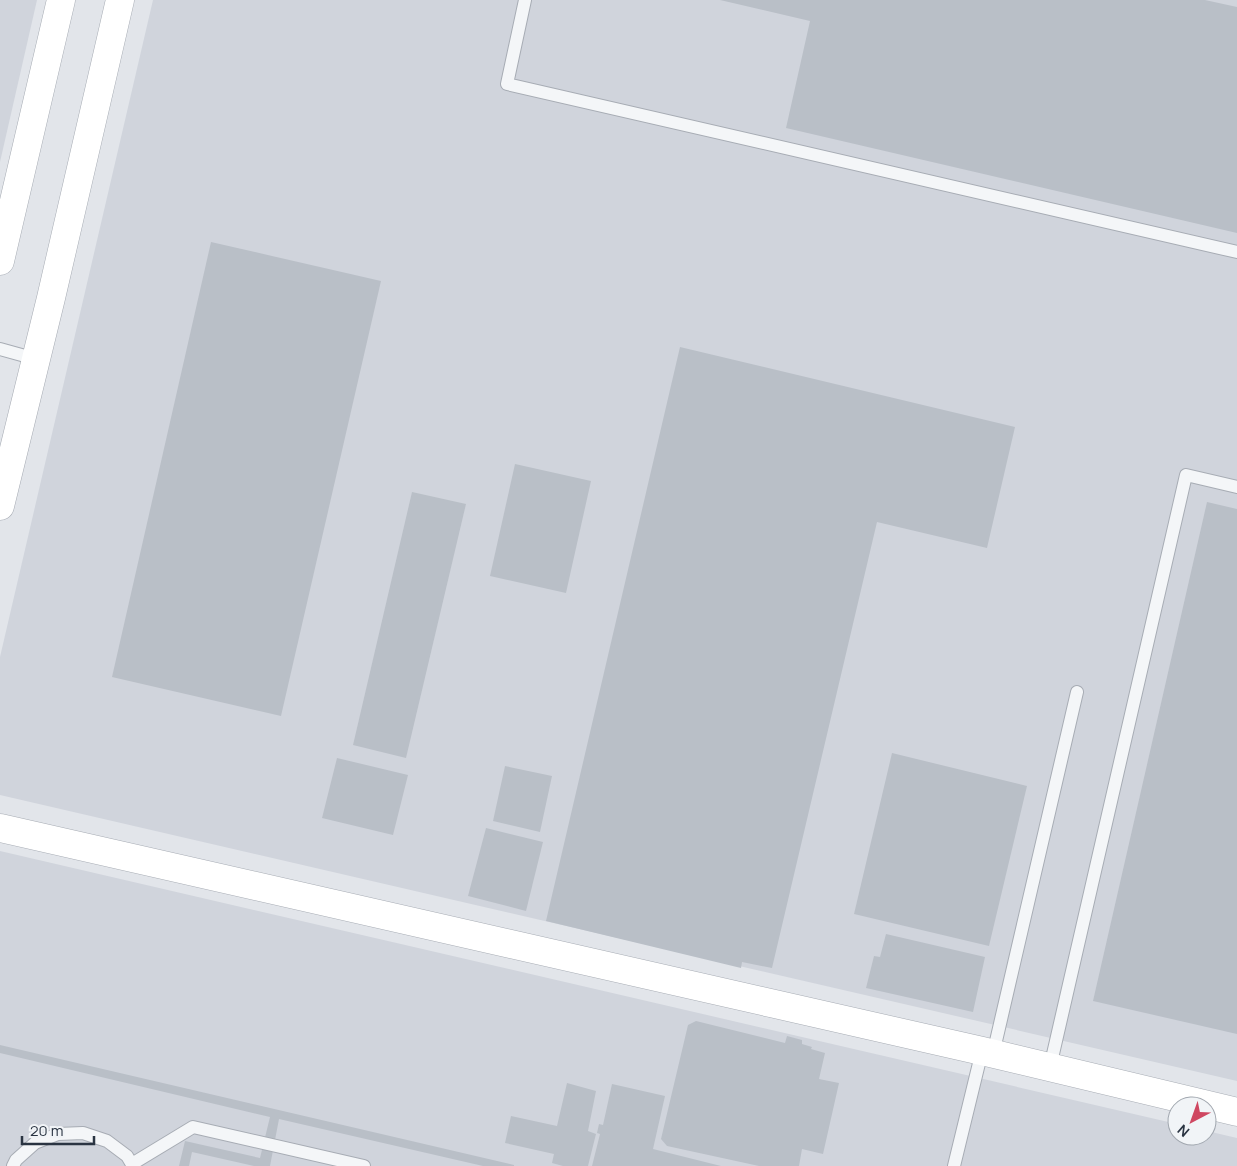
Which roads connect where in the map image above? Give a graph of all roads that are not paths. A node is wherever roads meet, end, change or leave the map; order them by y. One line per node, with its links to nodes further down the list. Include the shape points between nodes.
1 (61, 0): 5 (street)
2 (120, 0): 7 (street)
3 (525, 0): 4 (lane, via 507,84)
4 (1237, 252)
5 (0, 261)
6 (0, 349): 7 (lane)
7 (36, 359): 9 (street)
8 (1237, 487): 13 (lane, via 1186,475)
9 (0, 506)
10 (1077, 692): 12 (lane)
11 (0, 828): 12 (street)
12 (987, 1052): 13 (street); 18 (lane)
13 (1050, 1067): 14 (street)
14 (1237, 1112)
15 (132, 1165): 16 (lane, via 127,1156 107,1141 75,1133 58,1134 34,1143); 17 (lane, via 193,1127)
16 (13, 1166)
17 (364, 1166)
18 (954, 1166)

